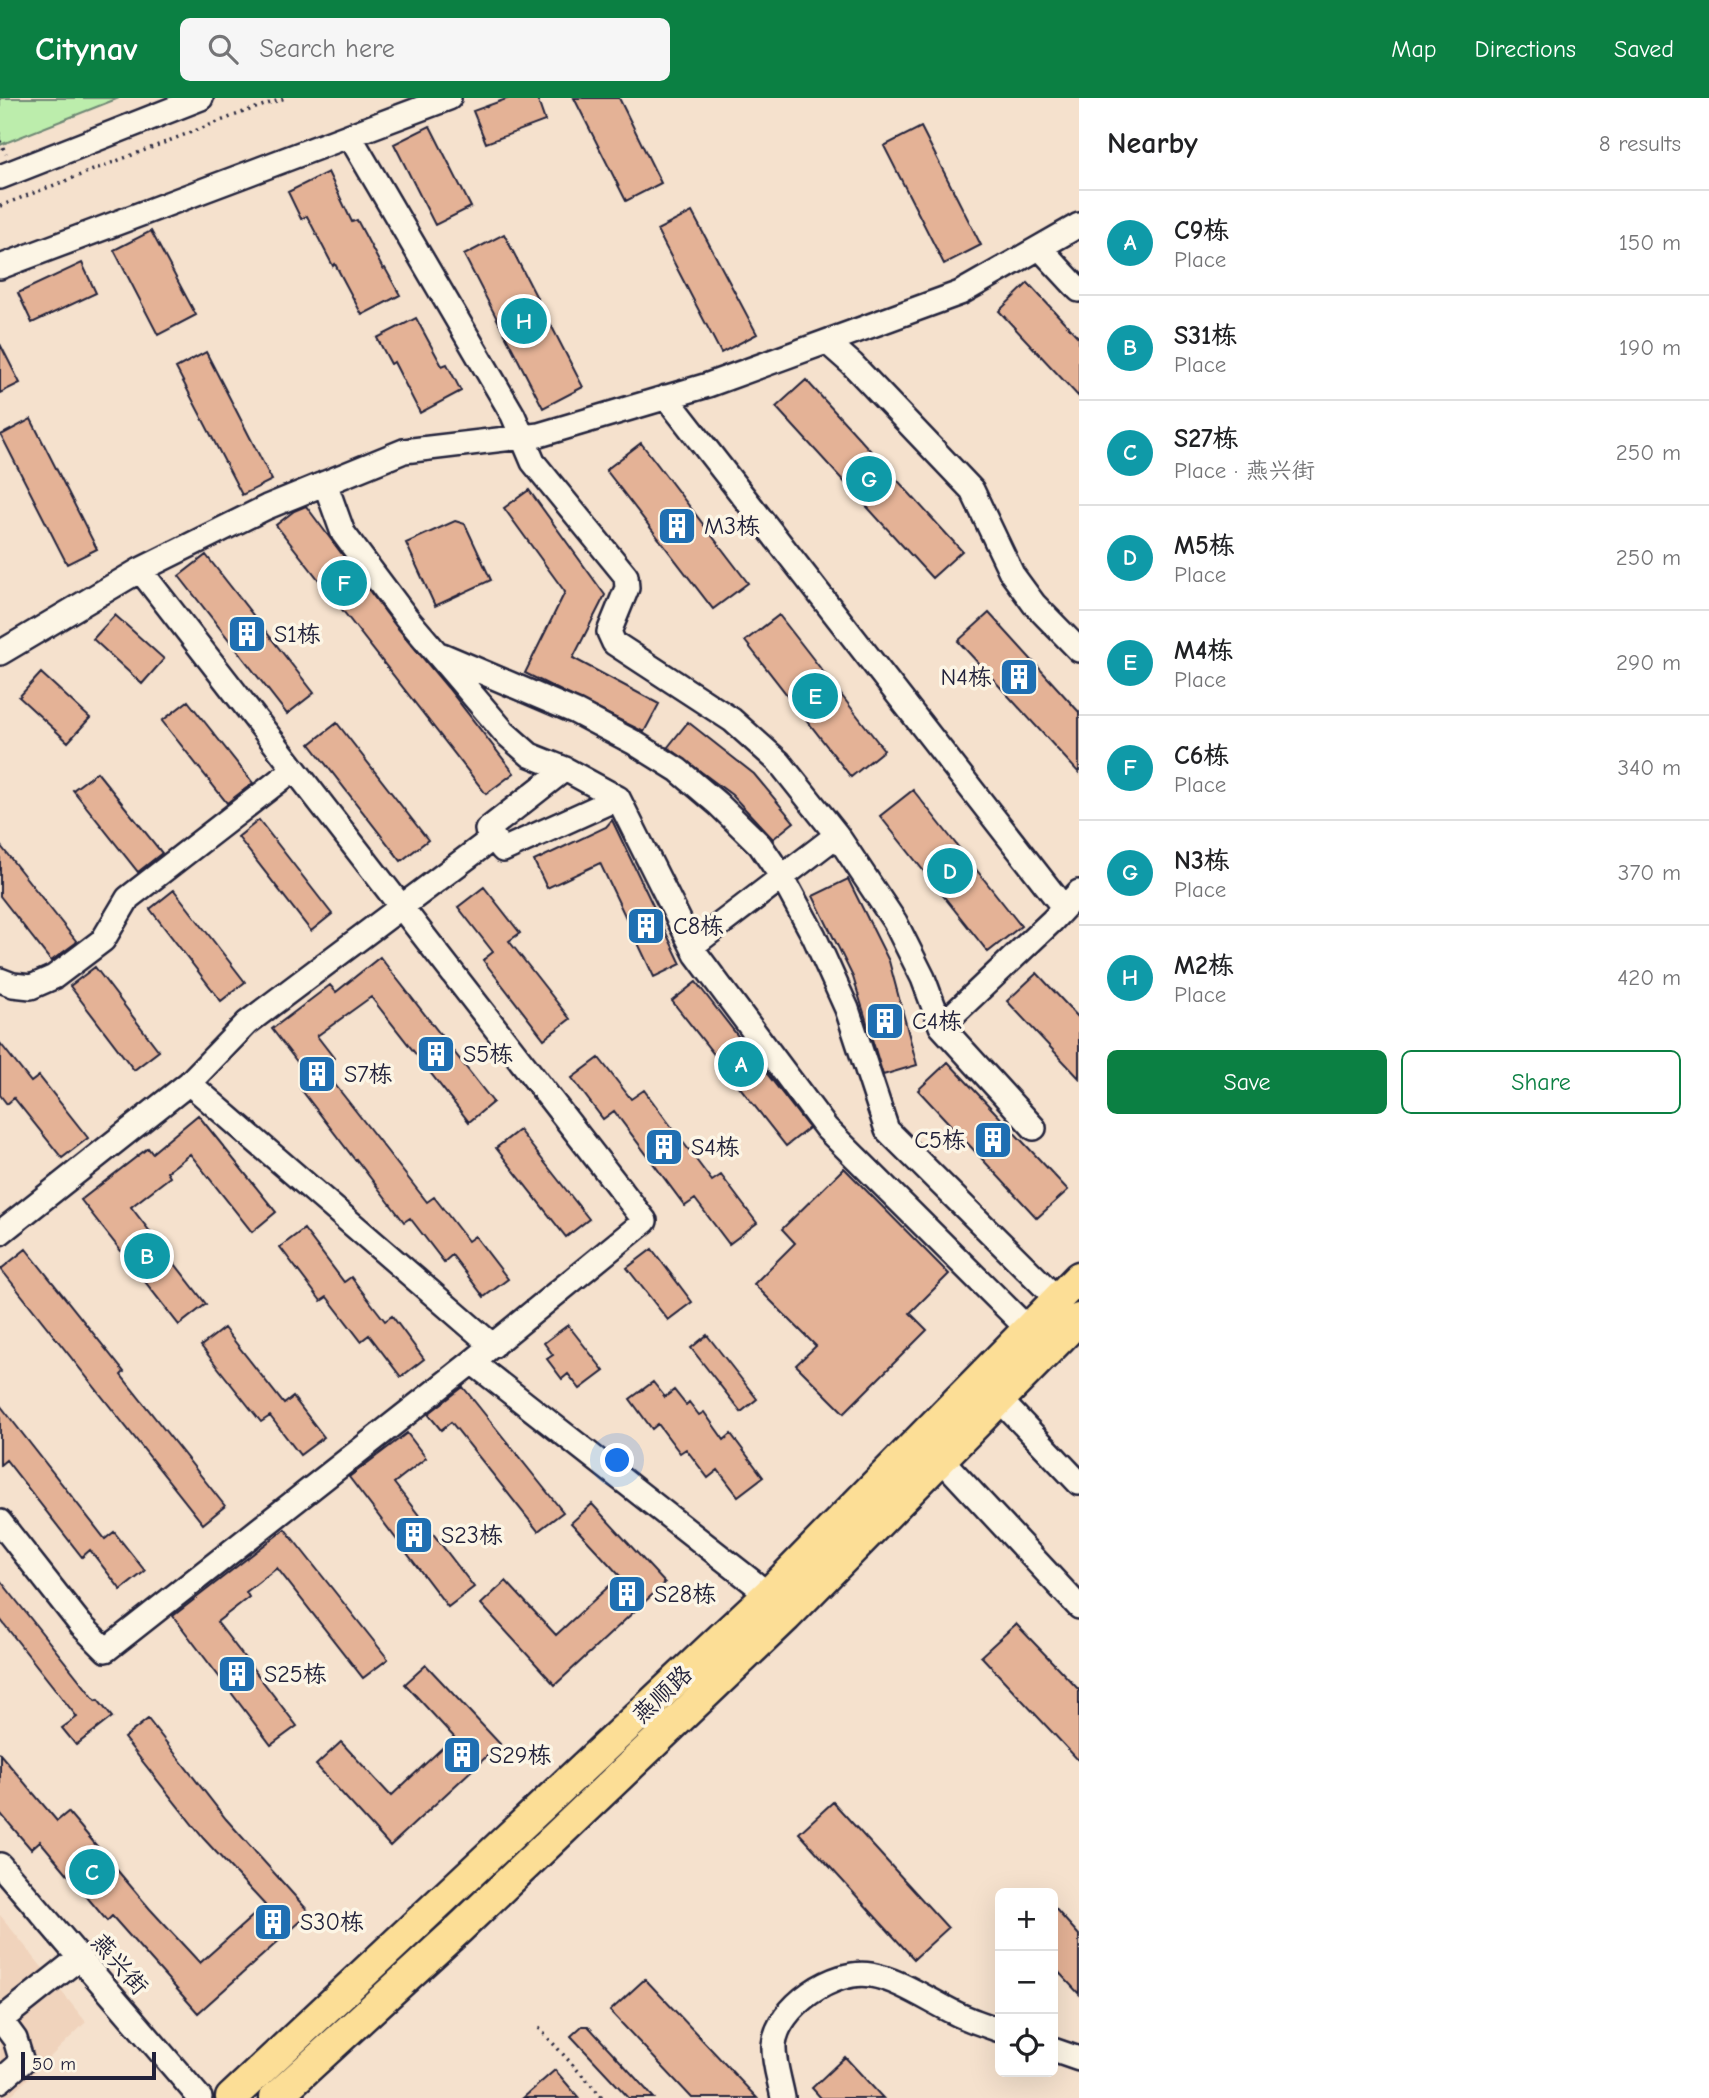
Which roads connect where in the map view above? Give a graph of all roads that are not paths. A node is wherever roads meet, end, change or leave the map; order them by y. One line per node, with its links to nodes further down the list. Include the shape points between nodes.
1 (201, 98): 4 (street)
2 (450, 98): 7 (street)
3 (355, 145): 11 (street)
4 (0, 177)
5 (1079, 225): 6 (street)
6 (1040, 248): 8 (street); 9 (street, via 960,293)
7 (0, 267)
8 (1079, 290)
9 (827, 342): 10 (street); 14 (street, via 972,489 1012,574)
10 (666, 397): 11 (street); 23 (street)
11 (522, 437): 12 (street, via 404,451); 20 (street, via 533,462 626,576 627,588 609,632 614,643 732,720 779,762)
12 (325, 483): 13 (street); 15 (street, via 343,533)
13 (140, 570): 16 (street); 17 (street)
14 (1079, 650)
15 (435, 652): 18 (street, via 504,732 530,755); 22 (street, via 576,712 678,770 760,845)
16 (0, 653)
17 (294, 769): 24 (street); 26 (street, via 128,898 103,940 54,977 31,987)
18 (565, 769): 19 (street); 21 (street, via 487,830)
19 (618, 798): 21 (street, via 503,850); 25 (street)
20 (837, 835): 22 (street); 27 (street, via 895,922)
21 (494, 838): 24 (street)
22 (782, 877): 25 (street); 32 (street, via 847,1009 887,1130)
23 (1071, 900): 27 (street)
24 (402, 908): 28 (street, via 247,1023); 35 (street, via 645,1221)
25 (692, 946): 34 (street, via 826,1128)
26 (0, 980)
27 (941, 1026): 29 (street)
28 (189, 1083): 30 (street); 35 (street)
29 (1034, 1128)
30 (0, 1233)
31 (1079, 1277): 32 (main road, 燕顺路)
32 (1057, 1299): 34 (main road, 燕顺路)
33 (1079, 1319): 37 (main road, 燕顺路)
34 (1027, 1329): 41 (main road, 燕顺路)
35 (493, 1346): 36 (street)
36 (472, 1362): 40 (street, via 106,1650); 41 (street)
37 (1000, 1400): 38 (main road, 燕顺路); 39 (street)
38 (942, 1460): 42 (street); 51 (main road, 燕顺路, via 786,1617)
39 (1079, 1483)
40 (0, 1522)
41 (768, 1594): 50 (main road, 燕顺路)
42 (1079, 1607)
43 (0, 1865): 44 (street, 燕兴街)
44 (79, 1958): 48 (street, via 1,2020 15,2039 22,2062); 49 (street, 燕兴街)
45 (995, 2028): 52 (street, via 900,1985 870,1974 851,1975 825,1984 780,2021 774,2045)
46 (1058, 2052): 47 (street)
47 (1079, 2059)
48 (0, 2081)
49 (200, 2098)
50 (232, 2098)
51 (275, 2098)
52 (783, 2098)

